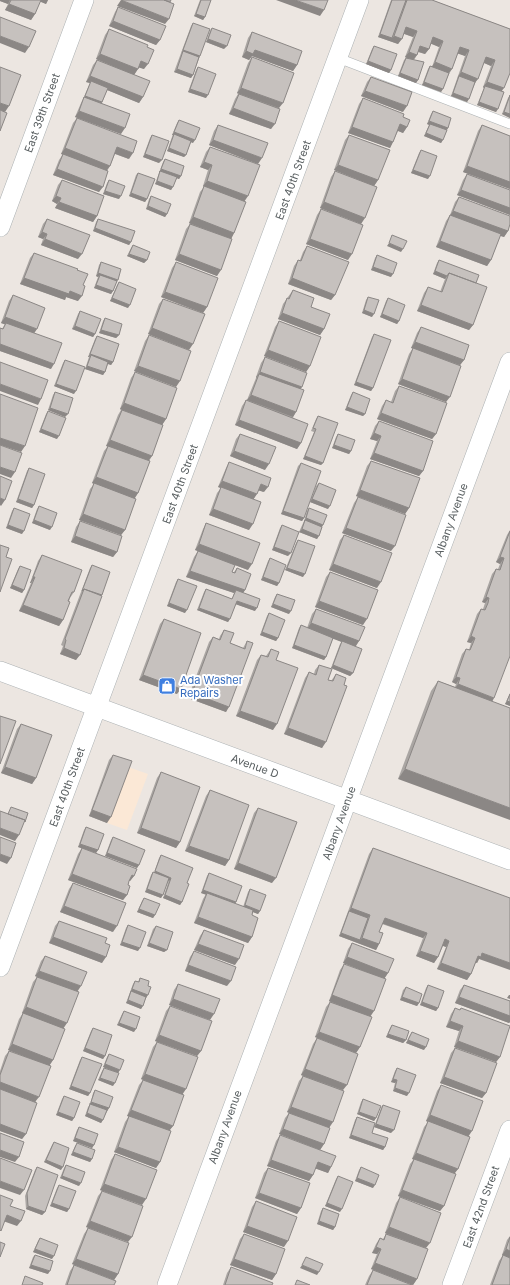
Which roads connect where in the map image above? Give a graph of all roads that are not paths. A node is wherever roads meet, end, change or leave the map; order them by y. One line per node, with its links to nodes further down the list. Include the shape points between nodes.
1 (84, 0): 5 (street, East 39th Street)
2 (359, 0): 3 (street, East 40th Street)
3 (338, 58): 4 (lane); 8 (street, East 40th Street)
4 (510, 124)
5 (0, 227)
6 (510, 362): 9 (street, Albany Avenue)
7 (0, 671): 8 (street, Avenue D)
8 (97, 706): 9 (street, Avenue D); 11 (street, East 40th Street)
9 (347, 800): 10 (street, Avenue D); 13 (street, Albany Avenue)
10 (510, 860)
11 (0, 967)
12 (510, 1130): 14 (street, East 42nd Street)
13 (166, 1285)
14 (452, 1285)

